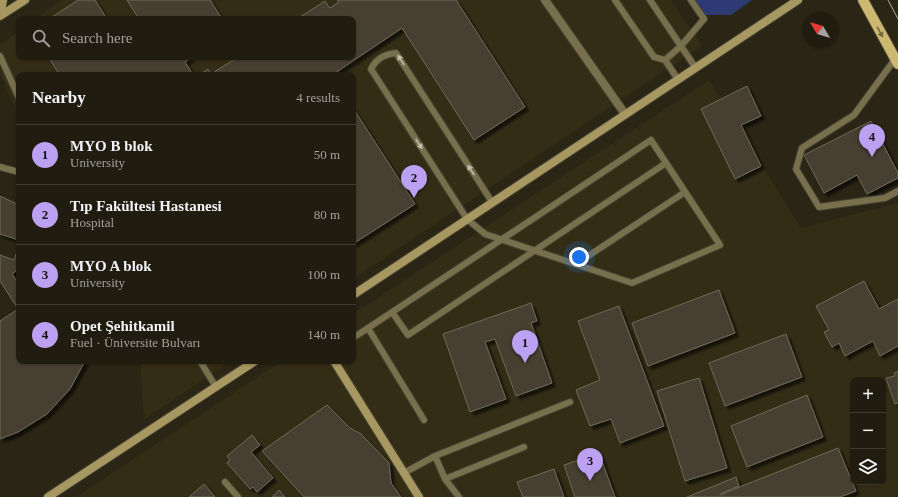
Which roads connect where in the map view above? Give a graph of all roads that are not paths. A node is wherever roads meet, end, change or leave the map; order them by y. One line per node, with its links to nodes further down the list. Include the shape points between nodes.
1 (3, 0): 9 (street)
2 (25, 0): 9 (street)
3 (545, 0): 17 (street)
4 (616, 0): 12 (lane, via 654,57)
5 (650, 0): 10 (lane)
6 (691, 0): 10 (lane, via 704,19)
7 (798, 0): 14 (street)
8 (862, 0): 13 (main road, one-way to 13)
9 (0, 16)
10 (681, 46): 12 (lane); 14 (lane)
11 (0, 56): 16 (lane)
12 (665, 60): 15 (lane)
13 (897, 61): 21 (lane, via 854,115 802,148 796,169 819,207 884,198)
14 (695, 67): 15 (street)
15 (678, 78): 17 (street)
16 (16, 91)
17 (625, 114): 23 (street)
18 (666, 163): 22 (lane); 25 (lane, via 651,140); 26 (lane)
19 (0, 167): 20 (lane)
20 (16, 171)
21 (898, 191)
22 (685, 192): 27 (lane); 27 (lane, via 720,245 632,283)
23 (492, 202): 24 (street); 24 (lane, one-way to 24, via 396,53 381,57 371,69)
24 (467, 219): 25 (lane, via 485,234); 28 (street)
25 (502, 239): 26 (lane); 29 (lane)
26 (534, 250): 27 (lane); 29 (lane, via 408,335)
27 (576, 264)
28 (356, 293)
29 (392, 312): 30 (lane)
30 (368, 328): 31 (lane); 37 (lane)
31 (356, 336)
32 (202, 364): 35 (lane)
33 (250, 364): 35 (street)
34 (336, 364): 40 (street)
35 (216, 387): 43 (street)
36 (570, 402): 39 (lane)
37 (424, 420)
38 (524, 447): 41 (lane)
39 (435, 456): 40 (lane); 41 (lane)
40 (404, 473): 45 (street)
41 (444, 479): 46 (lane)
42 (225, 482): 44 (lane)
43 (48, 497)
44 (238, 497)
45 (419, 497)
46 (459, 497)

